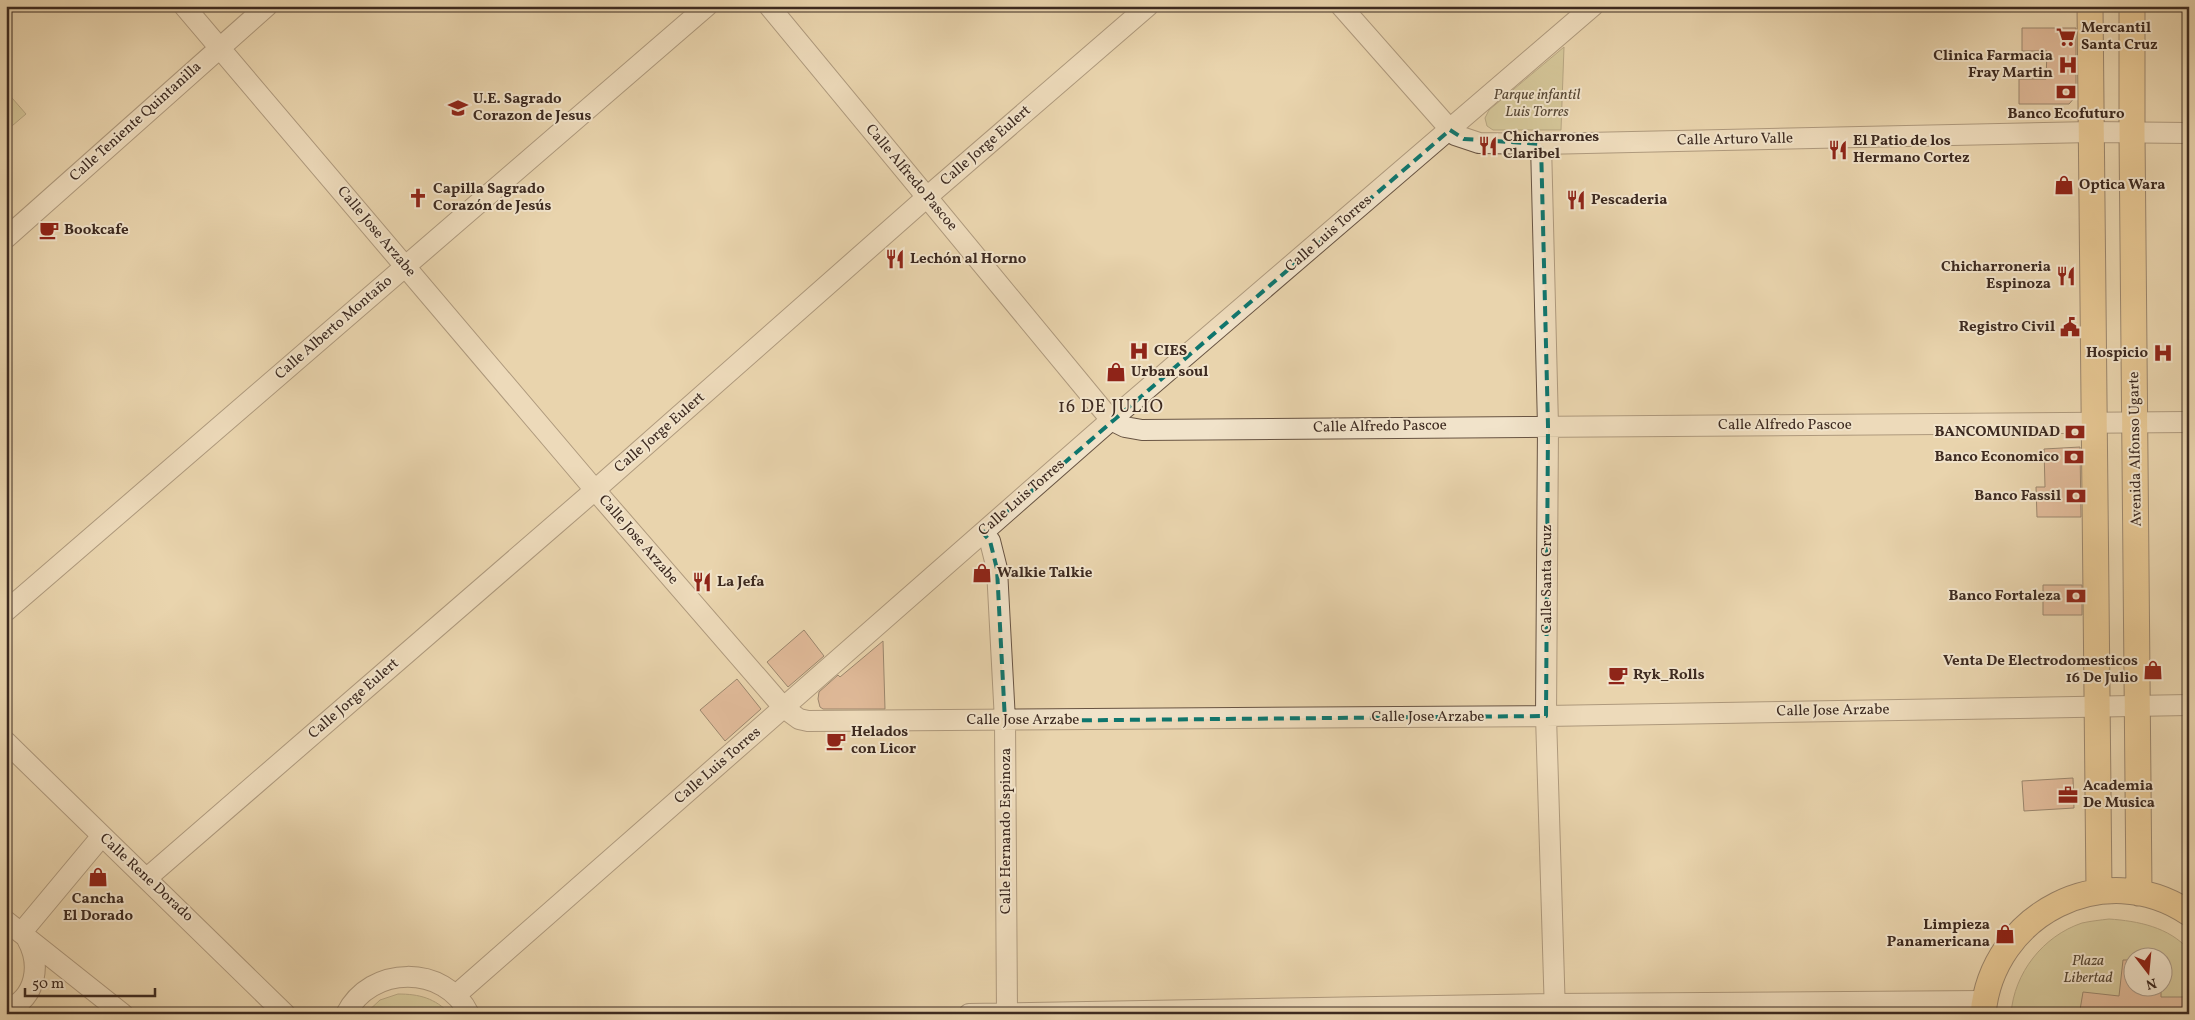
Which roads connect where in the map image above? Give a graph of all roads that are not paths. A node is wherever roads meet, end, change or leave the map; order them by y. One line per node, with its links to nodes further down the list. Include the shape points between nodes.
1 (184, 6): 10 (street, Calle Jose Arzabe)
2 (267, 6): 10 (street, Calle Teniente Quintanilla)
3 (707, 6): 18 (street, Calle Alberto Montaño)
4 (769, 6): 16 (street, Calle Alfredo Pascoe)
5 (1148, 6): 16 (street, Calle Jorge Eulert)
6 (1341, 6): 11 (street, Calle Arturo Valle)
7 (1592, 6): 11 (street, Calle Luis Torres)
8 (2090, 6): 12 (main road)
9 (2132, 6): 13 (main road, Avenida Alfonso Ugarte)
10 (219, 48): 17 (street, Calle Teniente Quintanilla); 18 (street, Calle Jose Arzabe)
11 (1450, 130): 15 (street, Calle Arturo Valle, via 1455,135 1479,143); 19 (street, Calle Luis Torres)
12 (2092, 132): 13 (street, Calle Arturo Valle); 15 (street, Calle Arturo Valle); 22 (main road)
13 (2132, 133): 14 (street, Calle Arturo Valle); 21 (main road, Avenida Alfonso Ugarte)
14 (2189, 133)
15 (1541, 144): 23 (street, Calle Santa Cruz)
16 (926, 197): 19 (street, Calle Alfredo Pascoe); 24 (street, Calle Jorge Eulert)
17 (6, 238)
18 (405, 267): 24 (street, Calle Jose Arzabe); 26 (street, Calle Alberto Montaño)
19 (1111, 420): 23 (street, Calle Alfredo Pascoe, via 1142,430); 25 (street, Calle Luis Torres)
20 (2189, 422): 21 (street, Calle Alfredo Pascoe)
21 (2136, 423): 22 (street, Calle Alfredo Pascoe); 27 (main road, Avenida Alfonso Ugarte)
22 (2095, 424): 23 (street, Calle Alfredo Pascoe); 29 (main road)
23 (1548, 426): 31 (street, Calle Santa Cruz)
24 (595, 490): 30 (street, Calle Jose Arzabe); 35 (street, Calle Jorge Eulert)
25 (983, 533): 30 (street, Calle Luis Torres); 32 (street, Calle Hernando Espinoza, via 990,541 997,569)
26 (6, 612)
27 (2138, 705): 28 (street, Calle Jose Arzabe); 29 (street, Calle Jose Arzabe); 37 (main road, Avenida Alfonso Ugarte)
28 (2189, 705)
29 (2098, 707): 31 (street, Calle Jose Arzabe); 36 (main road)
30 (784, 708): 32 (street, Calle Jose Arzabe, via 799,719 808,721); 40 (street, Calle Luis Torres)
31 (1546, 716): 32 (street, Calle Jose Arzabe); 42 (street, Calle Santa Cruz)
32 (1005, 721): 44 (street, Calle Hernando Espinoza)
33 (6, 742): 34 (street, Calle Rene Dorado)
34 (101, 837): 35 (street, Calle Rene Dorado); 39 (street)
35 (147, 878): 46 (street, Calle Rene Dorado)
36 (2100, 891): 37 (main road); 41 (main road, via 2068,899 2040,914 2016,936 1998,962)
37 (2139, 892): 38 (main road, via 2177,905)
38 (2189, 913)
39 (14, 928): 43 (street, via 34,951 35,978 21,1001); 45 (street)
40 (456, 995): 47 (street, via 433,981 401,976 381,981 364,991); 48 (street)
41 (1984, 1007): 42 (street)
42 (1554, 1009): 44 (street)
43 (6, 1010)
44 (1006, 1013): 49 (street)
45 (123, 1014)
46 (286, 1014)
47 (346, 1014)
48 (469, 1014)
49 (969, 1014)

